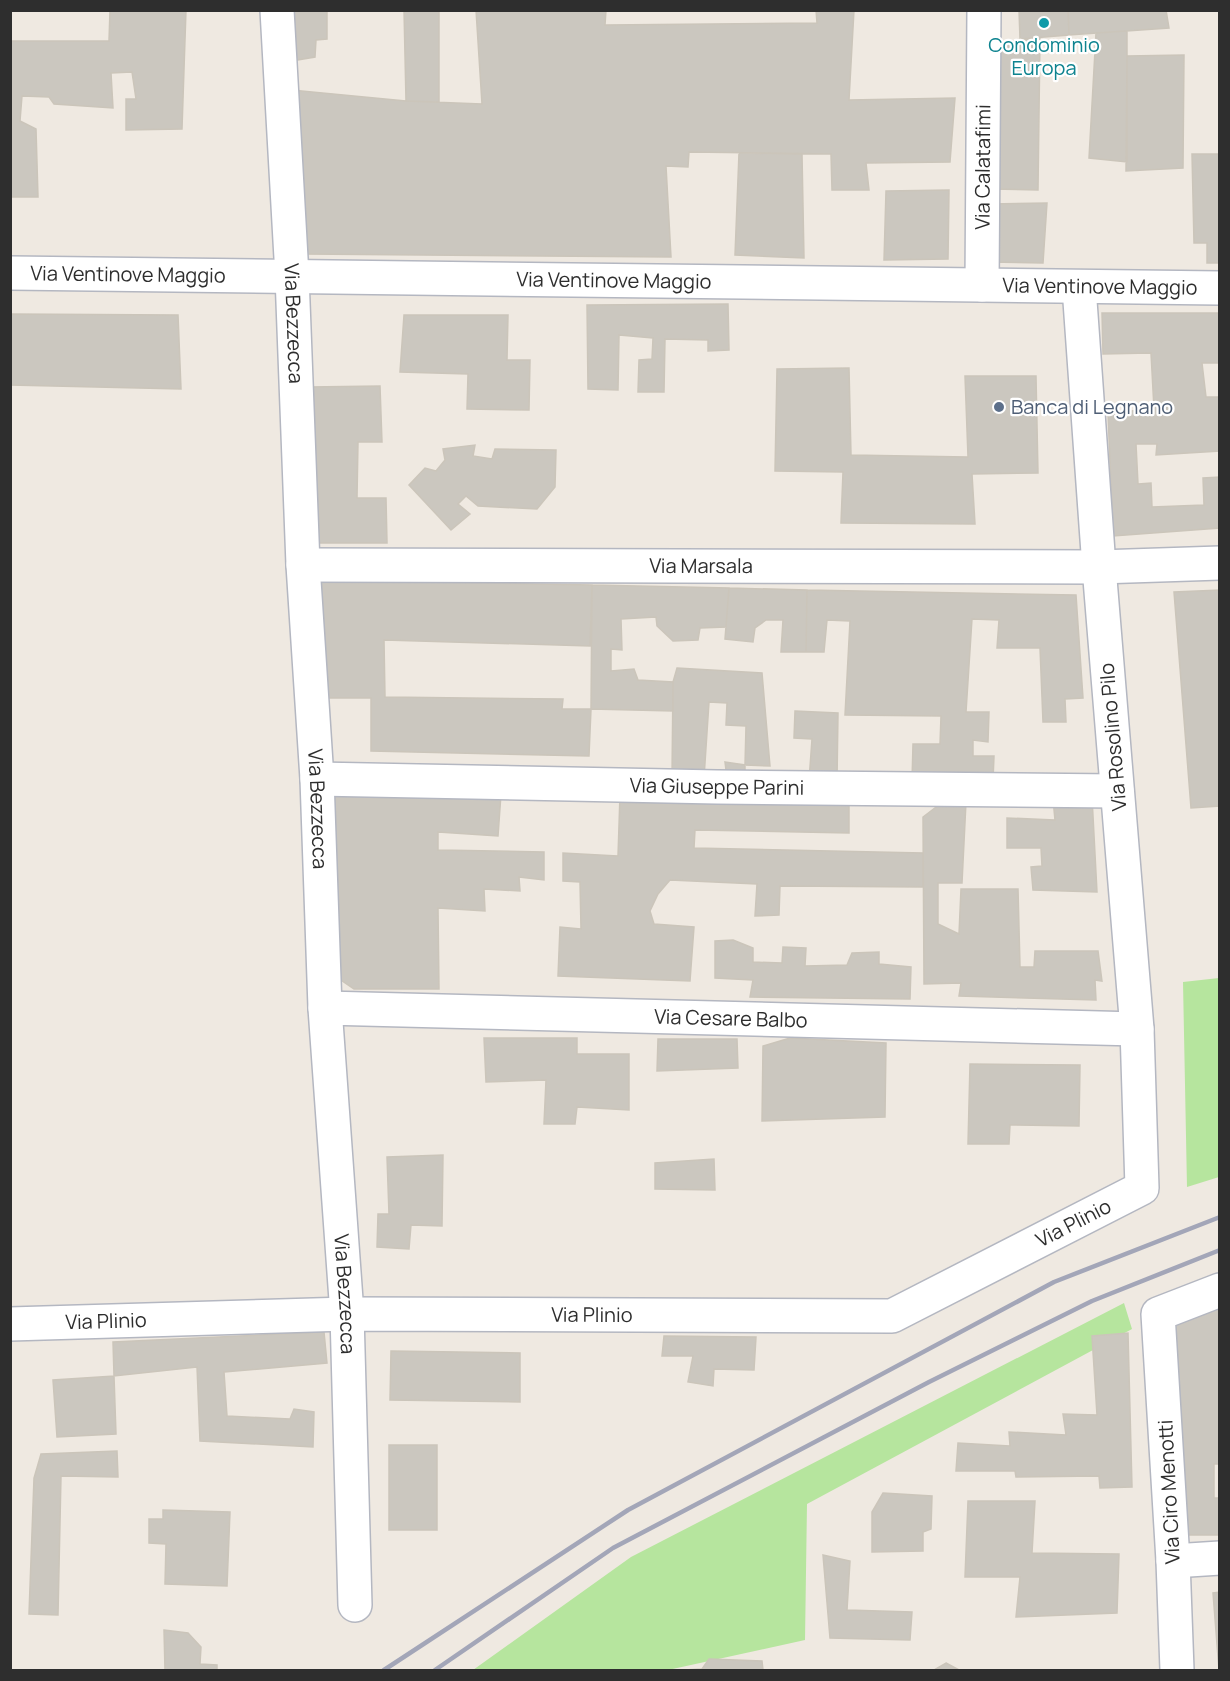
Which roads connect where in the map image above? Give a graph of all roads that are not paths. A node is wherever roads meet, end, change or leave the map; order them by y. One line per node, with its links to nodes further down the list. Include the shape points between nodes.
1 (277, 10): 4 (street, Via Bezzecca)
2 (984, 10): 5 (street, Via Calatafimi)
3 (10, 273): 4 (street, Via Ventinove Maggio)
4 (292, 276): 5 (street, Via Ventinove Maggio); 9 (street, Via Bezzecca)
5 (981, 285): 6 (street, Via Ventinove Maggio)
6 (1079, 286): 7 (street, Via Ventinove Maggio); 10 (street, Via Rosolino Pilo)
7 (1220, 288)
8 (1220, 563): 10 (street, Via Marsala)
9 (303, 565): 10 (street, Via Marsala); 11 (street, Via Bezzecca)
10 (1099, 567): 12 (street, Via Rosolino Pilo)
11 (317, 779): 12 (street, Via Giuseppe Parini); 13 (street, Via Bezzecca)
12 (1117, 791): 14 (street, Via Rosolino Pilo)
13 (325, 1008): 14 (street, Via Cesare Balbo); 17 (street, Via Bezzecca)
14 (1137, 1029): 15 (street, Via Rosolino Pilo)
15 (1142, 1188): 17 (street, Via Plinio, via 892,1316)
16 (1220, 1290): 20 (street, Via Ciro Menotti, via 1158,1314)
17 (346, 1314): 18 (street, Via Plinio); 21 (street, Via Bezzecca)
18 (10, 1324)
19 (1220, 1558): 20 (street)
20 (1173, 1561): 22 (street, Via Ciro Menotti)
21 (355, 1605)
22 (1178, 1671)

